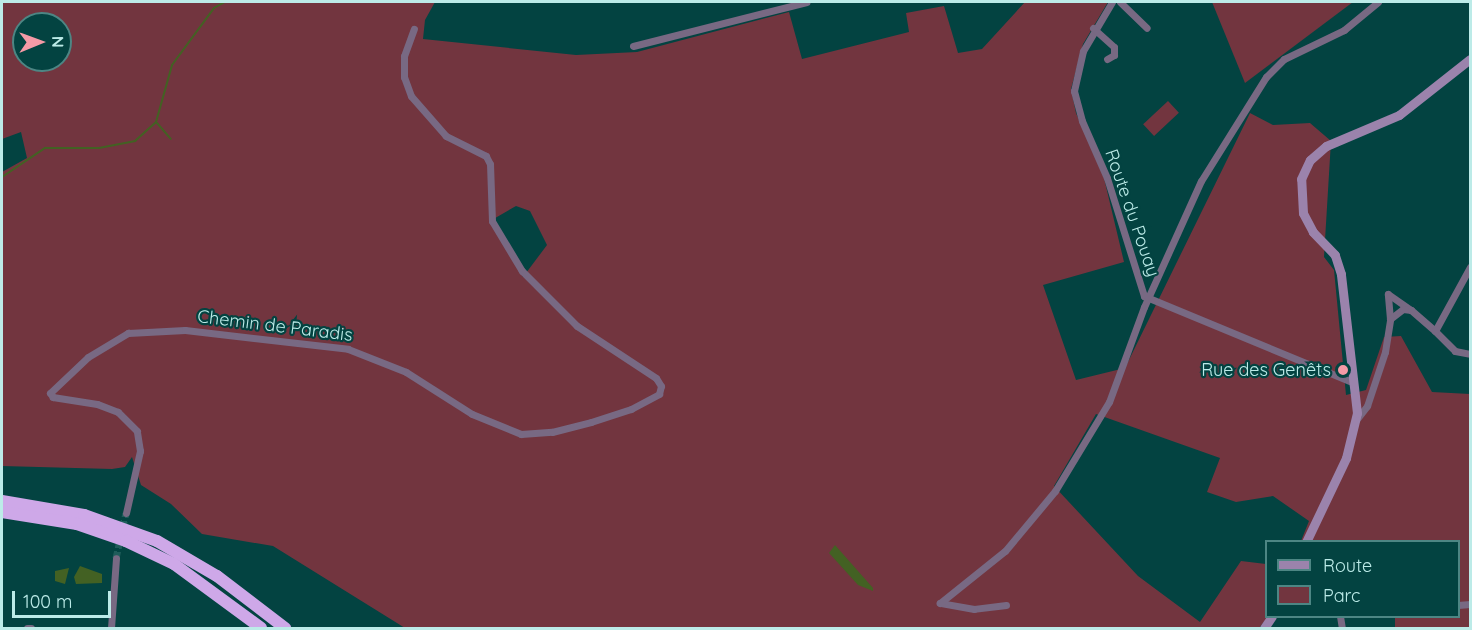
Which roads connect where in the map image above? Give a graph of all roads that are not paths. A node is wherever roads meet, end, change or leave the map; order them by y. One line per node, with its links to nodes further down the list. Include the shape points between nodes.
1 (807, 2): 8 (street)
2 (1112, 2): 5 (street, Route du Pouay)
3 (1120, 2): 6 (street)
4 (1378, 2): 12 (street, via 1344,30 1284,58 1266,77 1201,181)
5 (1094, 28): 9 (street, via 1114,47 1114,55); 12 (street, Route du Pouay, via 1078,66 1075,102 1107,178 1121,232)
6 (1148, 28)
7 (414, 29): 21 (street, Chemin de Paradis, via 404,56 404,77 411,96 446,136 486,156 490,164 492,221 507,248 547,300 604,346 656,378 661,386 659,394 631,409 591,422 552,432 521,434 472,414 406,372 348,349 186,330 128,333 88,357 50,393 53,397 97,404 118,412 137,430 140,451)
8 (633, 46)
9 (1107, 59)
10 (1470, 59): 17 (main road, via 1399,115 1326,146 1310,160 1301,179 1303,213 1313,232 1335,255 1341,274)
11 (1470, 267): 15 (street)
12 (1148, 300): 17 (street, Route du Pouay); 24 (street, via 1109,402 1051,498 1005,550 940,603 974,609)
13 (1411, 310): 14 (street, via 1403,309); 14 (street, via 1388,294); 15 (street)
14 (1390, 319): 18 (street, via 1367,406)
15 (1435, 331): 16 (street, via 1455,351)
16 (1470, 354)
17 (1352, 382): 18 (main road)
18 (1356, 420): 22 (main road, via 1347,458)
19 (2, 501): 27 (highway, via 84,515 157,541 217,576)
20 (2, 512): 26 (highway, via 77,524 126,541 174,564)
21 (126, 513)
22 (1307, 540)
23 (116, 558): 25 (street)
24 (1006, 605)
25 (111, 628)
26 (261, 628)
27 (285, 628)

